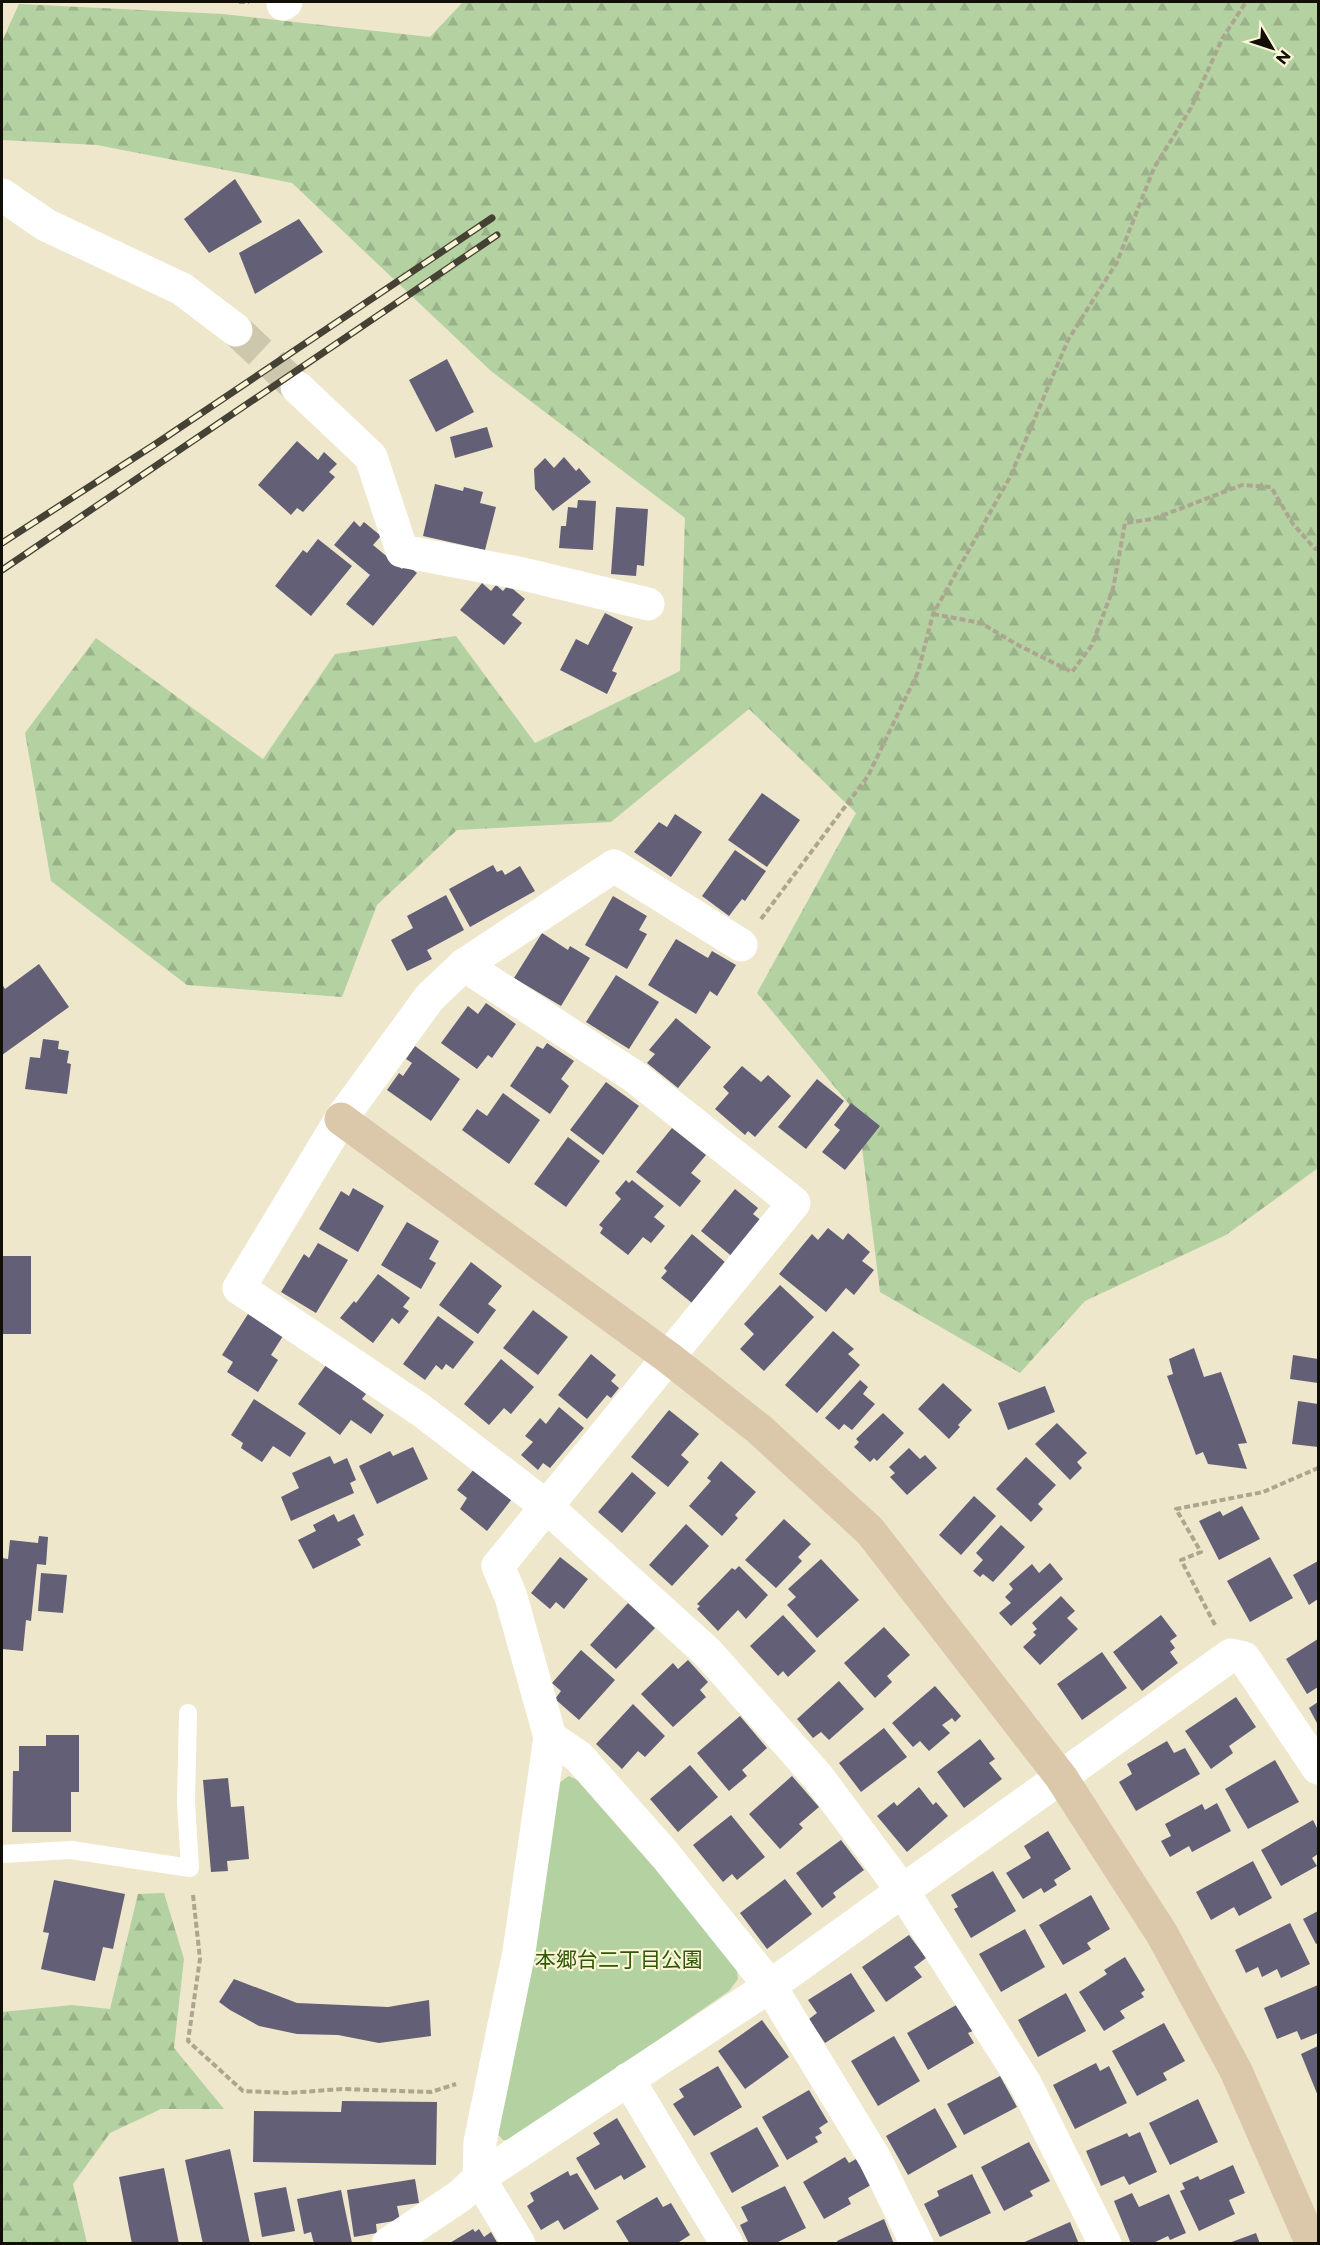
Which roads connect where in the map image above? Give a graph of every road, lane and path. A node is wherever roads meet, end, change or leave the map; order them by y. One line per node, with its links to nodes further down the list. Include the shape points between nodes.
1 (1245, 2): 7 (path, via 1222,39 1191,108 1154,168 1117,262 1068,340 1010,477)
2 (2, 195): 3 (street, via 46,225 182,289)
3 (236, 330)
4 (297, 387): 6 (street, via 371,457 402,551 523,574)
5 (1318, 548): 7 (path, via 1293,524 1271,487 1242,485 1153,519 1125,524 1113,589 1092,645 1072,672 981,623)
6 (648, 604)
7 (933, 614): 8 (path, via 918,672 868,776)
8 (741, 945): 9 (street, via 615,866)
9 (464, 965): 10 (street, via 430,997); 11 (street, via 635,1077 794,1203)
10 (341, 1119): 11 (street); 13 (street, via 238,1288 422,1411)
11 (669, 1358): 13 (street); 18 (street, via 759,1429 870,1531)
12 (1318, 1468): 14 (path, via 1263,1492 1176,1509 1201,1552 1181,1560)
13 (546, 1506): 16 (street, via 498,1566 511,1597); 21 (street, via 708,1653 818,1777)
14 (1231, 1655): 17 (street, via 1244,1658); 18 (street)
15 (188, 1713): 20 (lane, via 186,1802)
16 (550, 1737): 22 (street, via 579,1757 659,1848); 23 (street, via 519,1952)
17 (1318, 1768)
18 (1061, 1778): 21 (street); 31 (street, via 1162,1934 1236,2071)
19 (2, 1854): 20 (lane, via 71,1850)
20 (190, 1868): 23 (path, via 200,1959 188,2041 243,2091 431,2091)
21 (902, 1890): 22 (street); 30 (street, via 1026,2085)
22 (770, 1986): 24 (street); 29 (street, via 874,2157)
23 (494, 2072): 25 (street, via 480,2142)
24 (628, 2079): 25 (street); 28 (street)
25 (479, 2178): 26 (street, via 460,2196); 27 (street)
26 (388, 2244)
27 (519, 2244)
28 (727, 2244)
29 (917, 2244)
30 (1105, 2244)
31 (1312, 2244)

